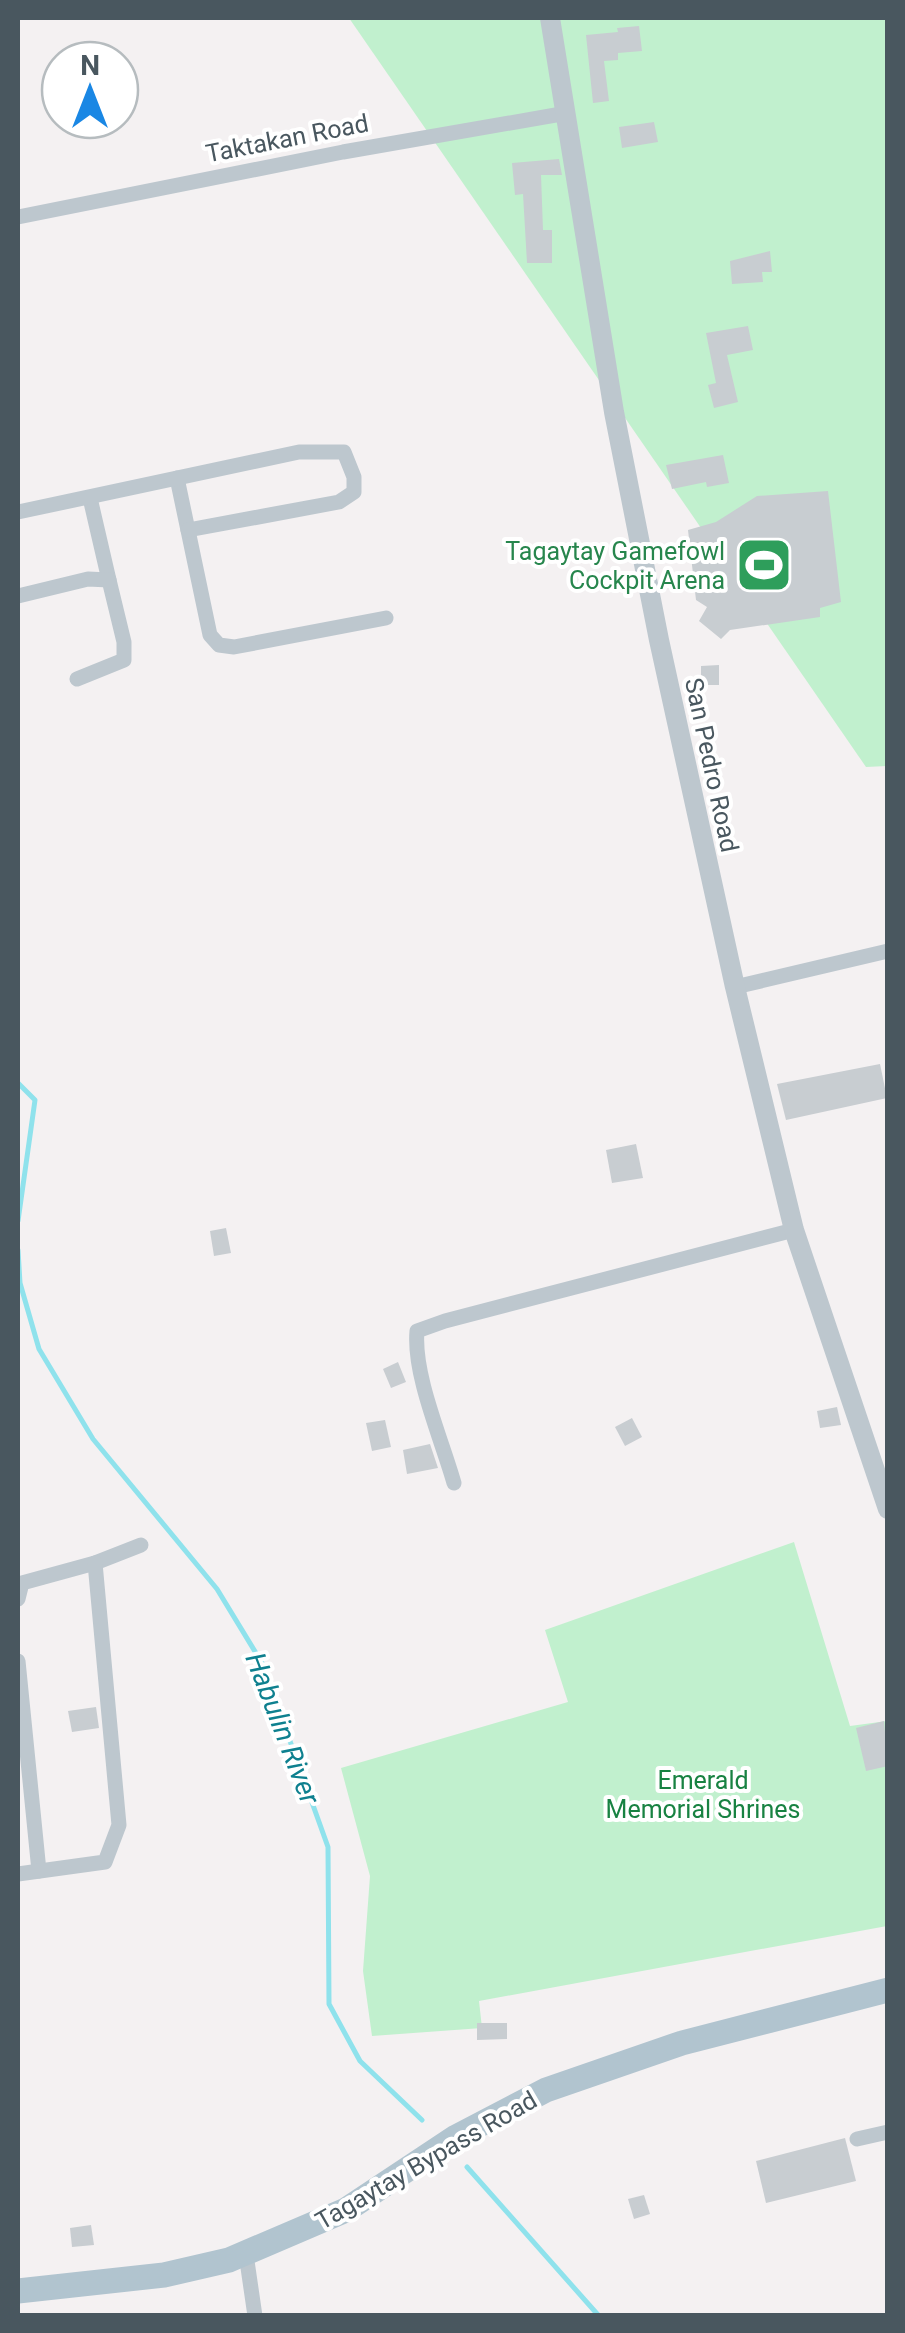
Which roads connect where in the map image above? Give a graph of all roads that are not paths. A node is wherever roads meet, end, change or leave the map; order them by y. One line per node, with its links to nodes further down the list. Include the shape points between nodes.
1 (550, 18): 2 (street, San Pedro Road)
2 (567, 112): 3 (street, Taktakan Road); 13 (street, San Pedro Road, via 614,412)
3 (18, 217)
4 (177, 478): 5 (street); 7 (street); 7 (street, via 299,452 344,452 354,477 354,492 339,502)
5 (90, 498): 6 (street); 8 (street)
6 (18, 512)
7 (188, 530): 10 (street, via 210,636 219,645)
8 (108, 580): 9 (street); 11 (street, via 124,660)
9 (18, 596)
10 (386, 618)
11 (77, 679)
12 (888, 951): 13 (street)
13 (735, 988): 14 (street, San Pedro Road)
14 (794, 1230): 15 (street, via 418,1331 416,1345); 16 (street, San Pedro Road)
15 (454, 1483)
16 (888, 1509)
17 (141, 1545): 18 (street)
18 (94, 1564): 19 (street, via 22,1584); 21 (street, via 119,1825 106,1862)
19 (18, 1599)
20 (18, 1661): 21 (street)
21 (39, 1871): 22 (street)
22 (18, 1874)
23 (888, 1990): 26 (main road, Tagaytay Bypass Road, via 682,2043 546,2090 466,2131 346,2210)
24 (888, 2132): 25 (street)
25 (857, 2139)
26 (246, 2254): 27 (main road, Tagaytay Bypass Road, via 164,2275); 28 (street)
27 (18, 2292)
28 (255, 2316)

